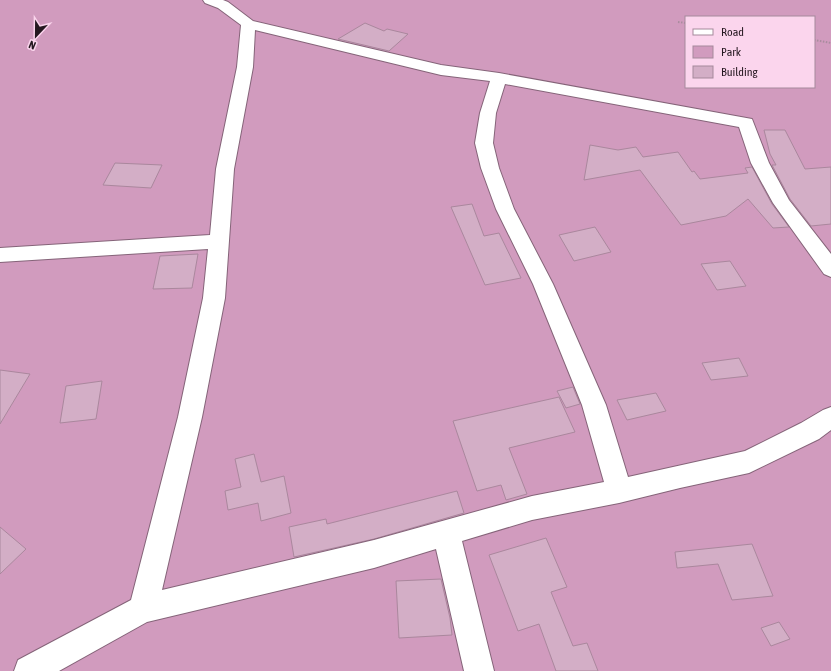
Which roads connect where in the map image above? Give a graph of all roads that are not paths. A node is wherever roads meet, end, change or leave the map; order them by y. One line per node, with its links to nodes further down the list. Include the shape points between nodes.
1 (210, 0): 2 (street, via 223,5)
2 (248, 24): 3 (street, via 441,70); 4 (street, via 245,67 225,169)
3 (499, 78): 6 (street, via 746,123 760,163 782,203); 8 (street, via 488,113 484,143 490,168 505,210 543,284 594,405)
4 (219, 241): 5 (street); 10 (street, via 214,298 190,417)
5 (0, 255)
6 (831, 269)
7 (831, 417): 8 (street, via 810,431 749,462)
8 (620, 491): 9 (street, via 532,508)
9 (446, 532): 10 (street, via 374,554); 12 (street)
10 (143, 609): 11 (street)
11 (29, 671)
12 (479, 671)

